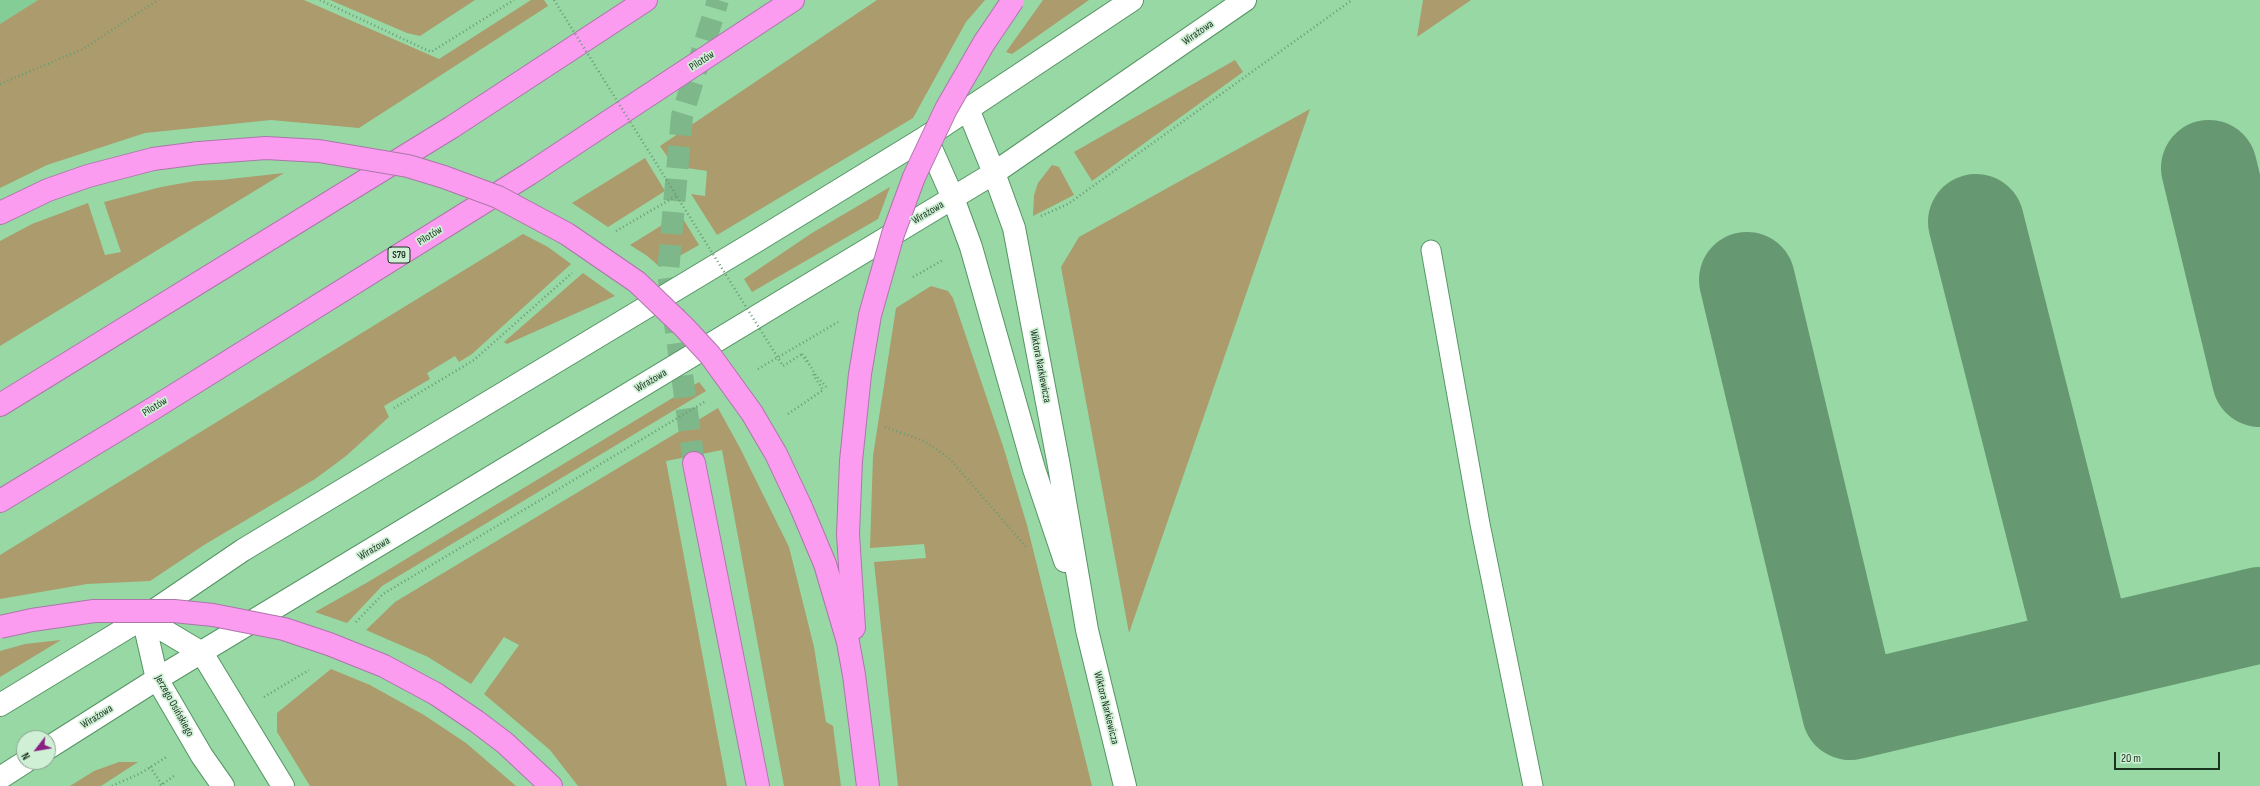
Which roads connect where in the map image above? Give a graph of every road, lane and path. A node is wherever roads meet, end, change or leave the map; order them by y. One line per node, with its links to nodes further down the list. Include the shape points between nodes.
1 (158, 0): 11 (path, via 83,49)
2 (320, 0): 3 (path, via 431,52)
3 (514, 0)
4 (554, 0): 15 (path, bridge)
5 (646, 0): 29 (highway, via 452,127)
6 (793, 0): 34 (highway, Pilotów / S79, via 529,174 161,404)
7 (1013, 0): 42 (highway, bridge, via 984,43 946,110 914,177 893,234 870,315 860,374 851,461 848,534 854,624)
8 (1132, 0): 12 (street)
9 (1245, 0): 14 (street, Wirażowa)
10 (1352, 0): 18 (path, via 1068,204)
11 (0, 84)
12 (968, 109): 13 (street); 14 (street, Wiktora Narkiewicza)
13 (926, 136): 16 (street, Wiktora Narkiewicza); 36 (street, via 243,550)
14 (994, 173): 16 (street, Wirażowa); 39 (street, Wiktora Narkiewicza, via 1014,228 1058,458)
15 (678, 195): 19 (path); 31 (path, bridge, via 783,366 802,354 823,390)
16 (953, 198): 39 (street, Wiktora Narkiewicza, via 970,247 1034,469); 40 (street, Wirażowa)
17 (0, 213): 42 (highway, bridge, via 48,190 88,176 153,159 266,148 319,151 408,166 498,197 568,234 636,282 684,327 710,356 752,413 776,454 825,564 840,610)
18 (1036, 219)
19 (610, 235)
20 (1431, 250): 60 (lane, via 1480,524)
21 (935, 263): 23 (path)
22 (577, 268): 30 (path, via 474,360)
23 (908, 280)
24 (840, 321): 26 (path)
25 (805, 357): 27 (path, via 815,374)
26 (751, 374)
27 (830, 391)
28 (710, 398): 38 (path, via 382,594)
29 (0, 405)
30 (394, 408)
31 (786, 416)
32 (880, 425): 35 (path, via 924,441 949,458)
33 (694, 463): 57 (highway)
34 (0, 501)
35 (1032, 551)
36 (143, 618): 40 (street); 43 (street, Jerzego Osińskiego); 45 (street)
37 (0, 626): 56 (highway, bridge, via 100,611 174,611 213,615 284,629 384,666 436,694 500,739)
38 (350, 627)
39 (1087, 630): 59 (street, Wiktora Narkiewicza)
40 (202, 653): 43 (street, Wirażowa); 55 (street)
41 (313, 666): 44 (path, via 308,672)
42 (854, 675): 58 (highway)
43 (157, 679): 46 (street, Wirażowa); 54 (street, Jerzego Osińskiego, via 202,756)
44 (259, 700)
45 (0, 704)
46 (56, 743)
47 (156, 763): 48 (path)
48 (150, 767): 52 (path); 53 (path)
49 (16, 768): 51 (street)
50 (175, 775): 53 (path)
51 (0, 778)
52 (112, 786)
53 (162, 786)
54 (223, 786)
55 (283, 786)
56 (551, 786)
57 (758, 786)
58 (868, 786)
59 (1125, 786)
60 (1533, 786)

